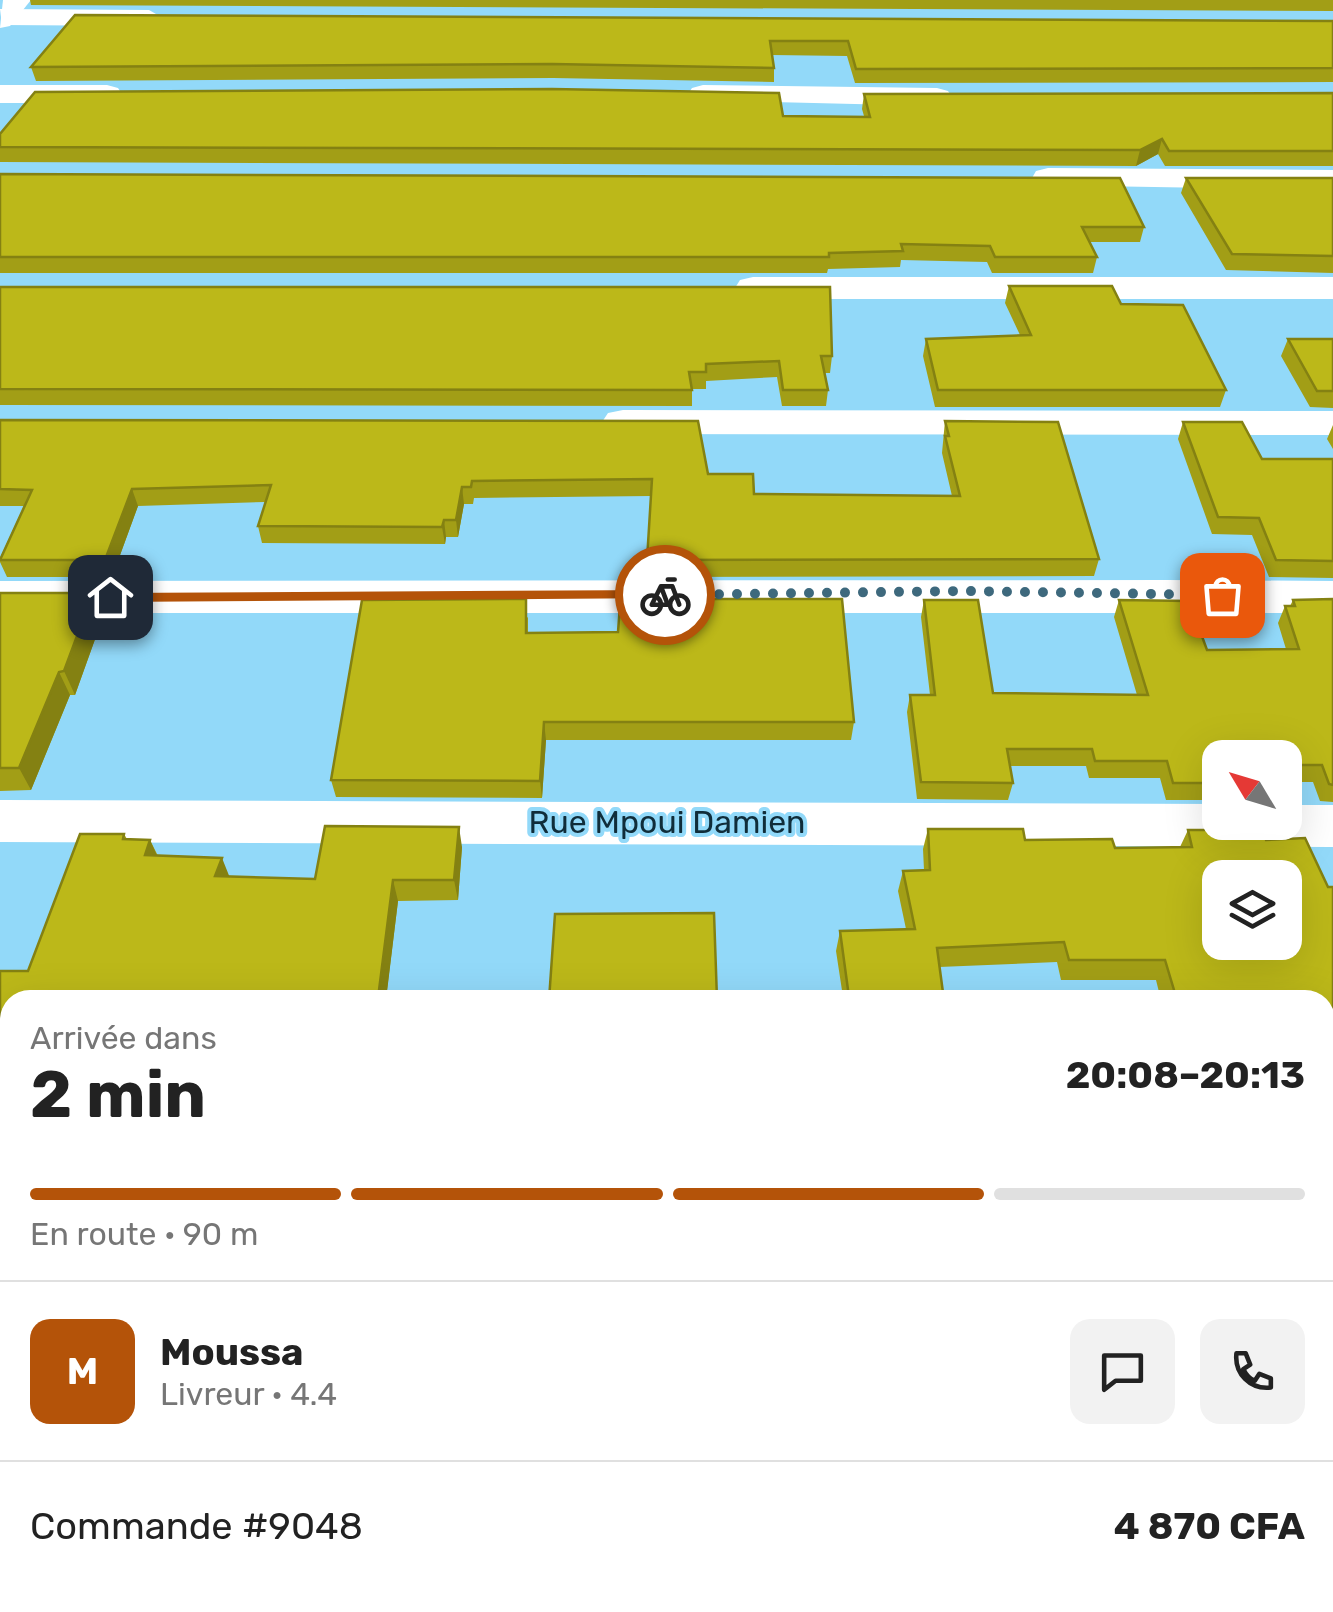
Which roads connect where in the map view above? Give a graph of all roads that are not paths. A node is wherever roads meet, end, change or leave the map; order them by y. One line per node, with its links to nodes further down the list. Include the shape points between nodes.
1 (7, 13): 2 (street)
2 (181, 19)
3 (671, 93): 6 (street)
4 (0, 94): 5 (street)
5 (133, 94)
6 (964, 97)
7 (1013, 178): 8 (street)
8 (1333, 180)
9 (721, 288): 10 (street)
10 (1333, 288)
11 (581, 422): 12 (street)
12 (1333, 423)
13 (0, 597): 14 (street, via 964,591)
14 (1333, 597)
15 (0, 821): 16 (street, Rue Mpoui Damien)
16 (1333, 826)

